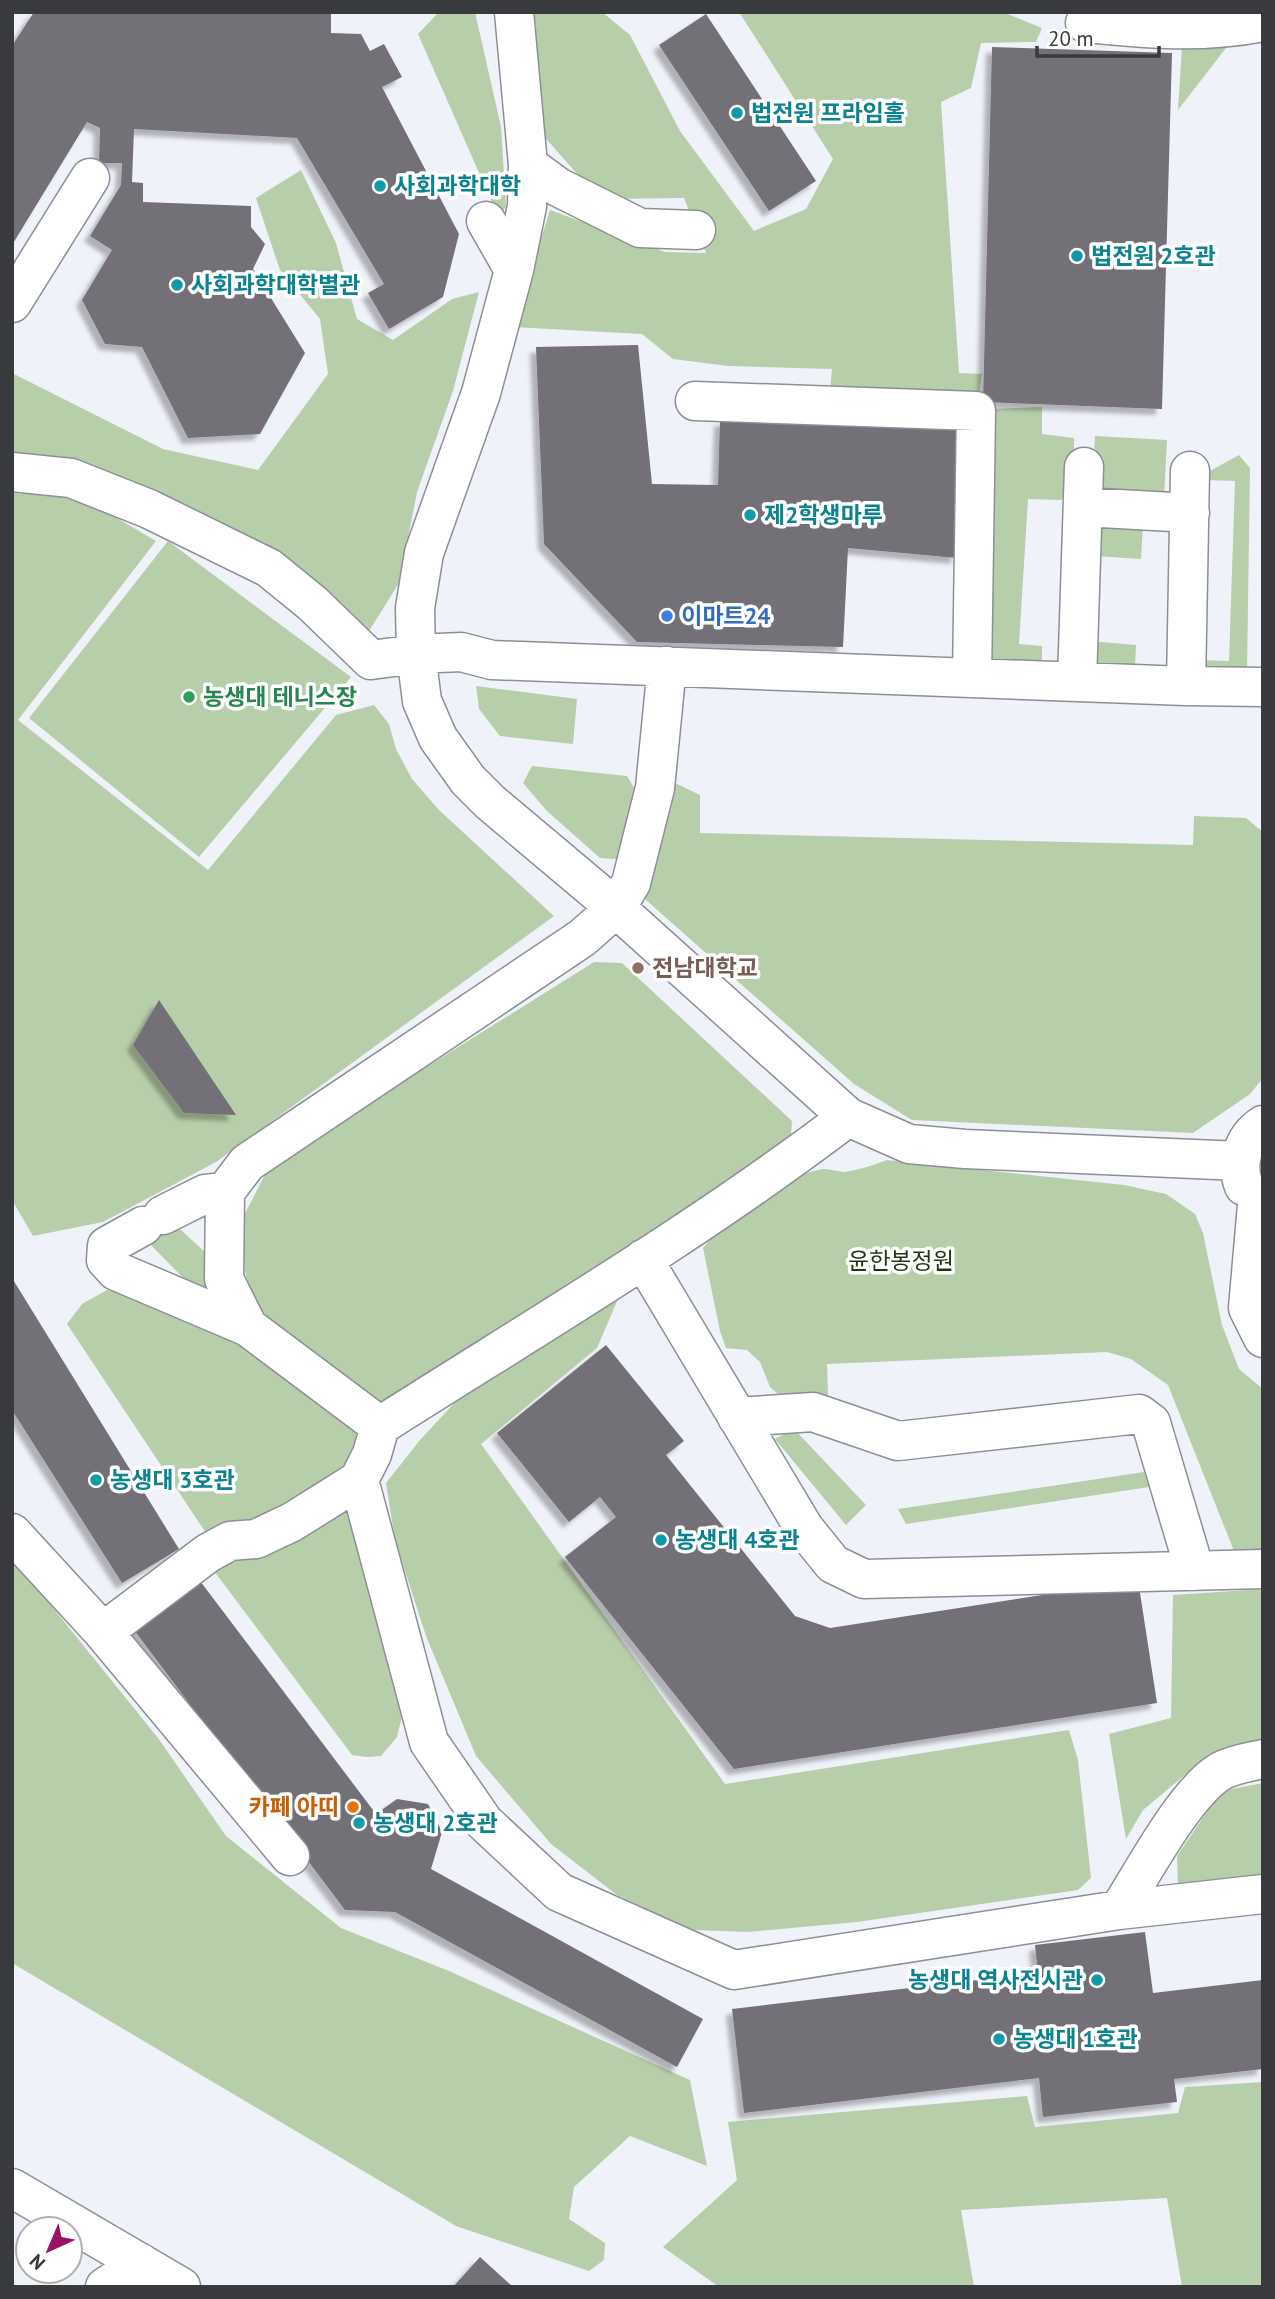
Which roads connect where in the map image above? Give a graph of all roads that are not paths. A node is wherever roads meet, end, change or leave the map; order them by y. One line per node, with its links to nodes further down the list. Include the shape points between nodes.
1 (514, 12): 4 (street)
2 (1254, 19): 3 (street, via 1228,29 1170,31)
3 (1085, 23)
4 (528, 165): 7 (street, via 568,193 640,228); 8 (street, via 527,206)
5 (90, 178): 9 (street)
6 (486, 221): 8 (street)
7 (696, 230)
8 (514, 270): 16 (street, via 481,393 425,553 415,608)
9 (12, 303)
10 (695, 401): 18 (street, via 976,411)
11 (1084, 467): 14 (street)
12 (1191, 471): 15 (street)
13 (12, 472): 16 (street, via 71,478 149,509 269,568 372,660)
14 (1083, 507): 15 (street); 19 (street)
15 (1190, 513): 20 (street)
16 (416, 654): 17 (street, via 461,652 492,660); 22 (street, via 422,701 438,738 468,780)
17 (667, 666): 18 (street); 22 (street, via 655,788 631,883)
18 (972, 678): 19 (street)
19 (1077, 681): 20 (street)
20 (1186, 686): 21 (street)
21 (1263, 687)
22 (616, 908): 23 (street); 26 (street, via 582,938 247,1163)
23 (848, 1117): 25 (street, via 909,1144); 28 (street)
24 (1263, 1125): 25 (street, via 1244,1145)
25 (1240, 1161): 27 (street, via 1247,1192)
26 (225, 1192): 29 (street, via 224,1279); 29 (street, via 205,1194 107,1246 106,1260 116,1270)
27 (1260, 1207): 30 (street, via 1248,1308)
28 (643, 1259): 31 (street); 32 (street)
29 (248, 1327): 32 (street)
30 (1263, 1338)
31 (737, 1417): 36 (street, via 804,1528 832,1564 864,1580); 36 (street, via 813,1412 898,1441 1139,1414 1151,1423)
32 (380, 1426): 33 (street)
33 (359, 1479): 37 (street, via 292,1522 256,1539 230,1541 208,1553); 41 (street, via 429,1742 484,1822 559,1892 734,1970)
34 (12, 1533): 37 (street)
35 (1263, 1569): 36 (street)
36 (1195, 1571)
37 (103, 1632): 39 (street)
38 (1263, 1759): 41 (street, via 1222,1771 1200,1786)
39 (290, 1856)
40 (1263, 1894): 41 (street)
41 (1119, 1910)
42 (12, 2188): 43 (street)
43 (141, 2263): 44 (street); 45 (street)
44 (105, 2287)
45 (181, 2287)

